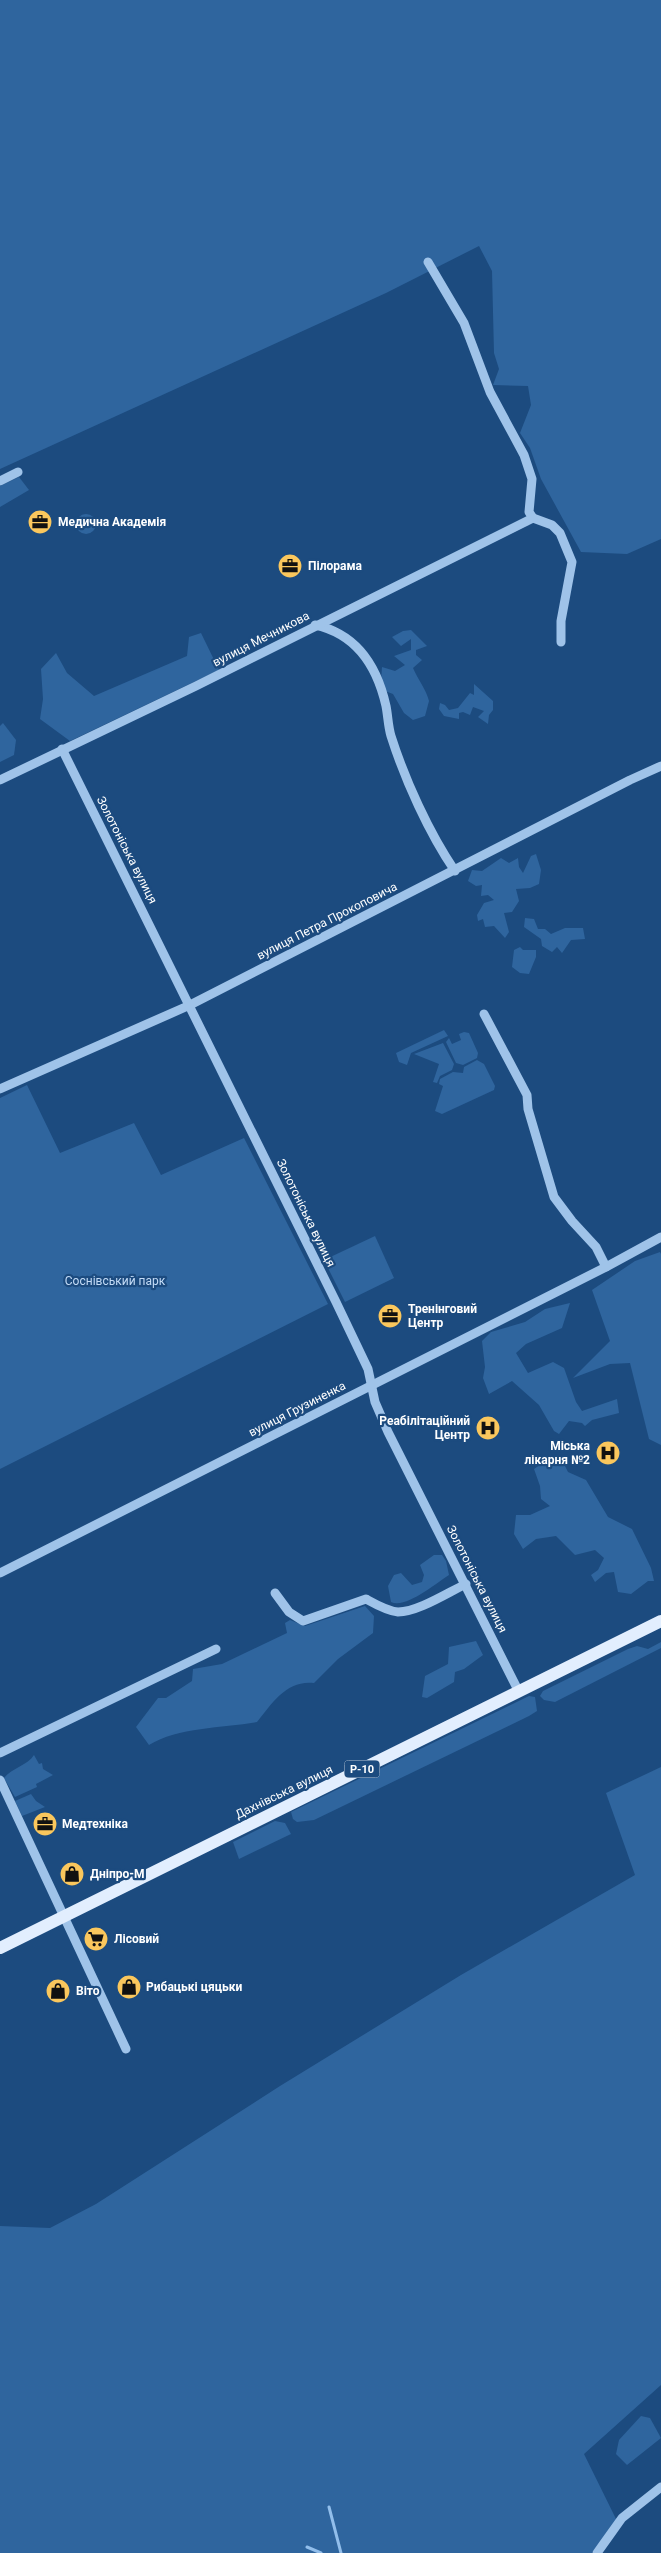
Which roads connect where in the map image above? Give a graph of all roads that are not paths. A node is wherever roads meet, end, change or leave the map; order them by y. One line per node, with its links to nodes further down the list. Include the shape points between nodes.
1 (428, 262): 4 (street, via 464,323 490,392 524,455 532,479 529,512)
2 (18, 472): 3 (street)
3 (0, 482)
4 (532, 518): 5 (street, вулиця Мечникова); 6 (street, via 547,522 560,533 572,562 561,621)
5 (315, 625): 7 (street, вулиця Мечникова); 10 (street, via 330,628 351,640 368,660 384,698 391,735 431,835)
6 (561, 642)
7 (62, 749): 9 (street, вулиця Мечникова); 11 (street, Золотоніська вулиця)
8 (661, 766): 10 (street, вулиця Петра Прокоповича)
9 (0, 780)
10 (454, 871): 11 (street, вулиця Петра Прокоповича)
11 (190, 1005): 13 (street, вулиця Петра Прокоповича); 16 (street, Золотоніська вулиця, via 364,1360)
12 (484, 1014): 15 (street, via 527,1095 528,1109 554,1197 596,1247)
13 (0, 1089)
14 (661, 1236): 15 (street, вулиця Грузиненка)
15 (606, 1267): 16 (street, вулиця Грузиненка)
16 (372, 1385): 17 (street, вулиця Грузиненка); 18 (street, Золотоніська вулиця, via 375,1402 388,1432)
17 (0, 1573)
18 (466, 1584): 19 (street, via 412,1610 397,1612 366,1599 303,1621 288,1612); 22 (street, Золотоніська вулиця)
19 (275, 1592)
20 (661, 1622): 22 (main road, Дахнівська вулиця / Р-10)
21 (216, 1649): 23 (street)
22 (519, 1692): 25 (main road, Дахнівська вулиця / Р-10)
23 (0, 1752)
24 (0, 1780): 25 (street)
25 (63, 1915): 26 (main road, Дахнівська вулиця / Р-10); 27 (street)
26 (0, 1948)
27 (126, 2049)
28 (661, 2487): 29 (street, via 622,2518)
29 (597, 2553)

